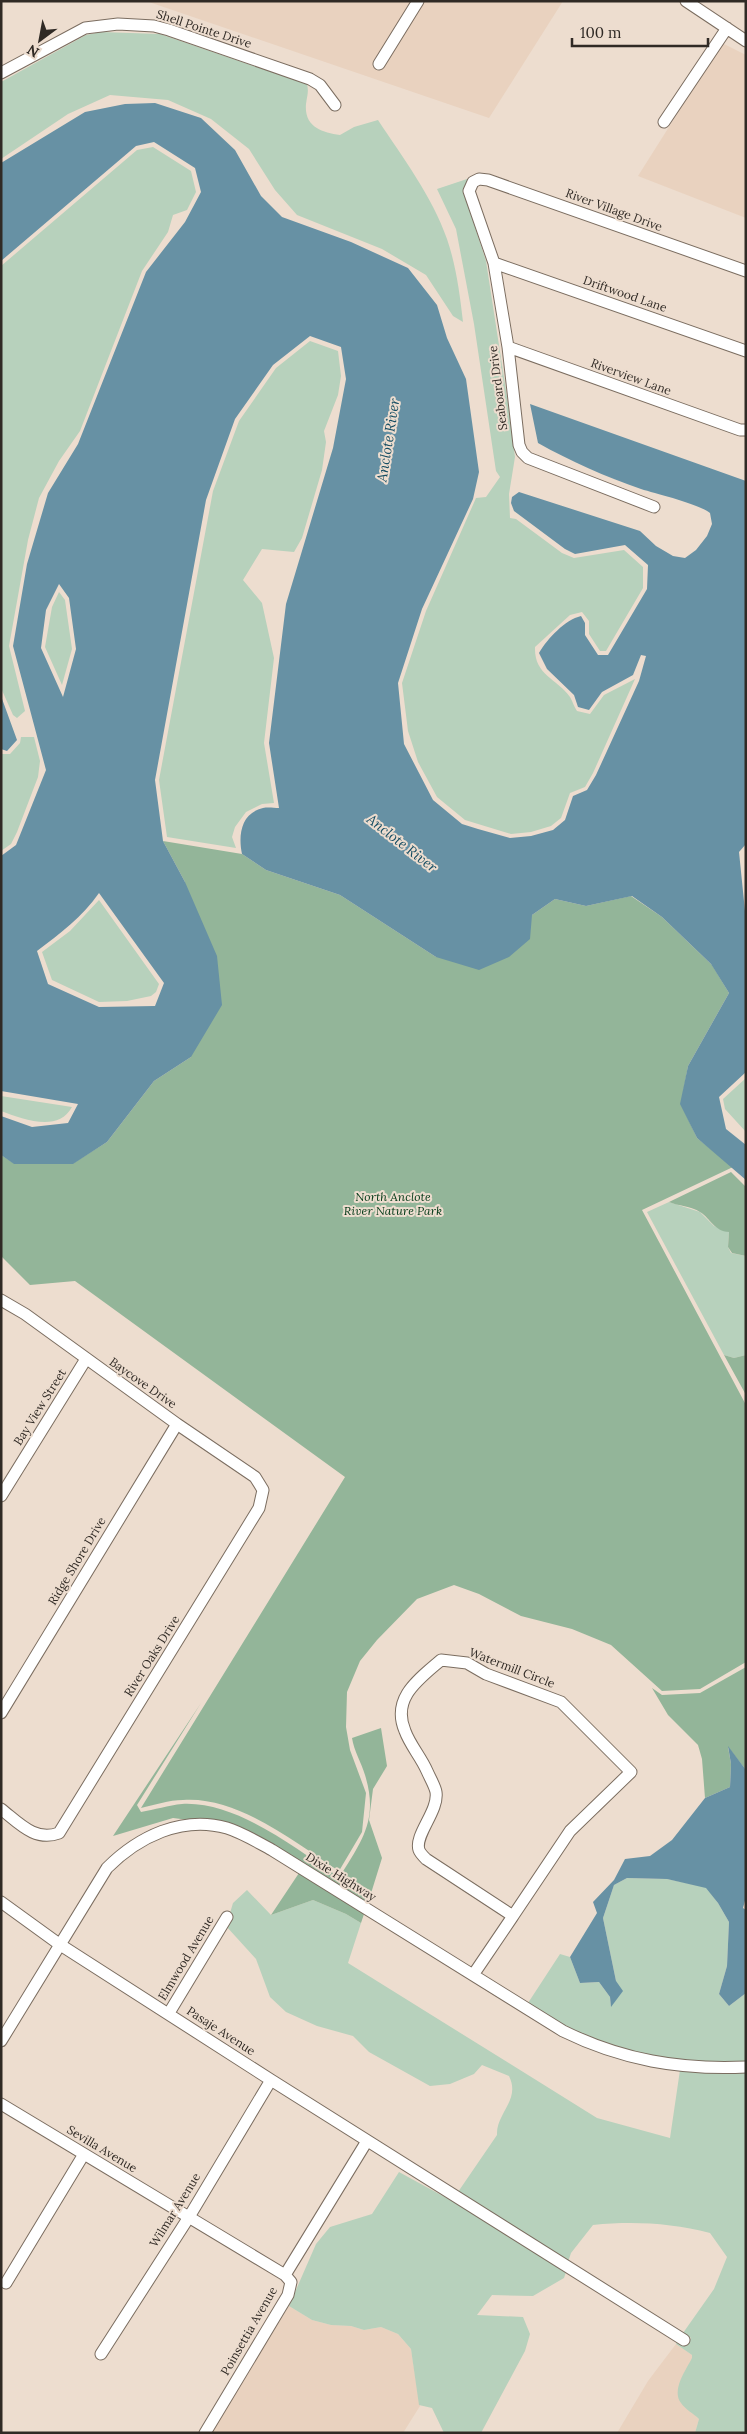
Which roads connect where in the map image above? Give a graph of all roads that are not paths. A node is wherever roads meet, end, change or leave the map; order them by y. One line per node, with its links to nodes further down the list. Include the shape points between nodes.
1 (418, 1): 5 (street)
2 (686, 1): 3 (street)
3 (727, 28): 4 (street); 8 (street)
4 (746, 41)
5 (379, 64)
6 (1, 73): 7 (street, Shell Pointe Drive, via 92,26 154,26 310,79 320,85)
7 (335, 105)
8 (664, 122)
9 (473, 182): 10 (street, Seaboard Drive, via 469,191); 11 (street, River Village Drive, via 488,180)
10 (494, 263): 12 (street, Seaboard Drive); 13 (street, Driftwood Lane)
11 (746, 271)
12 (508, 346): 14 (street, Riverview Lane); 15 (street, Seaboard Drive, via 522,452 528,458)
13 (746, 351)
14 (746, 430)
15 (654, 507)
16 (2, 1300): 17 (street, Baycove Drive)
17 (86, 1359): 18 (street, Baycove Drive); 20 (street, Bay View Street)
18 (177, 1424): 19 (street, Baycove Drive, via 255,1477); 21 (street, Ridge Shore Drive)
19 (263, 1490): 22 (street, River Oaks Drive, via 259,1508 59,1833 49,1837 34,1835)
20 (1, 1496)
21 (1, 1713)
22 (1, 1809)
23 (1, 1902): 26 (street, Pasaje Avenue)
24 (513, 1916): 24 (street, Watermill Circle, via 426,1859 419,1850 419,1840 436,1793 423,1760 404,1731 401,1712 404,1695 440,1660 467,1663 486,1674 561,1702 631,1772 570,1831); 27 (street, Watermill Circle)
25 (227, 1917): 28 (street, Elmwood Avenue)
26 (59, 1944): 27 (street, Dixie Highway, via 102,1874 124,1850 149,1835 206,1825 236,1832 266,1846); 28 (street, Pasaje Avenue); 29 (street, Dixie Highway)
27 (473, 1975): 30 (street, Dixie Highway, via 563,2031 620,2055 701,2067)
28 (169, 2013): 31 (street, Pasaje Avenue)
29 (1, 2041)
30 (746, 2067)
31 (271, 2080): 33 (street, Pasaje Avenue); 35 (street, Wilmar Avenue)
32 (1, 2104): 34 (street, Sevilla Avenue)
33 (367, 2141): 36 (street, Poinsettia Avenue); 38 (street, Pasaje Avenue)
34 (84, 2154): 35 (street, Sevilla Avenue); 37 (street)
35 (189, 2217): 36 (street); 39 (street, Wilmar Avenue)
36 (285, 2275): 40 (street, Poinsettia Avenue, via 291,2282 288,2296)
37 (6, 2283)
38 (684, 2340)
39 (101, 2354)
40 (205, 2433)

